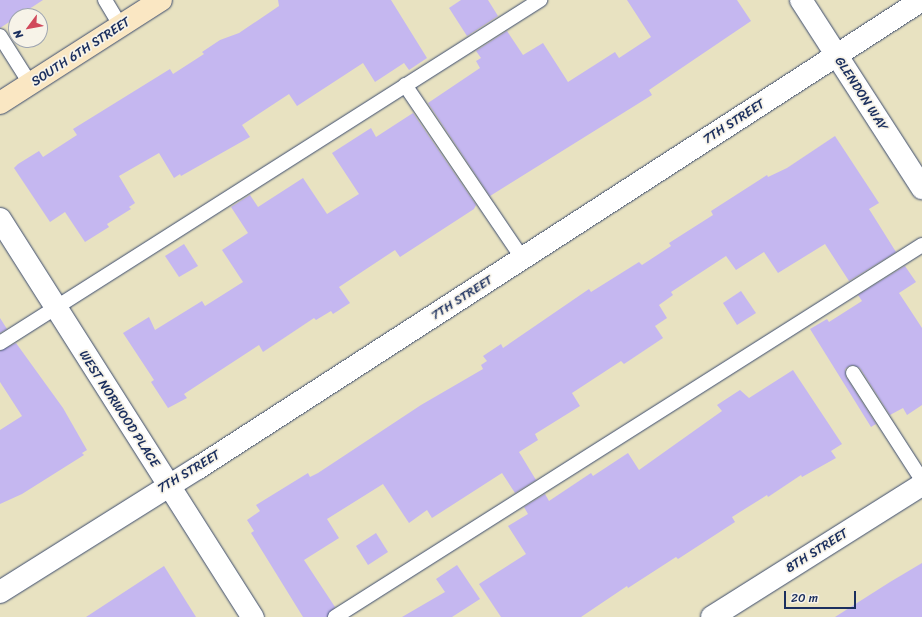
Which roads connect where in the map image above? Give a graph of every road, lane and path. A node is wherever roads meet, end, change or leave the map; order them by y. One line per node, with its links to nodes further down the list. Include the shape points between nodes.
1 (105, 0): 6 (lane)
2 (161, 0): 6 (street, SOUTH 6TH STREET)
3 (540, 0): 10 (lane)
4 (801, 0): 8 (street, GLENDON WAY)
5 (922, 0): 8 (street, 7TH STREET)
6 (120, 25): 9 (street, SOUTH 6TH STREET)
7 (0, 36): 9 (lane)
8 (836, 56): 12 (street, GLENDON WAY); 15 (street, 7TH STREET)
9 (31, 85): 11 (street, SOUTH 6TH STREET)
10 (405, 85): 15 (lane); 16 (lane)
11 (0, 103)
12 (922, 188)
13 (0, 219): 16 (street, WEST NORWOOD PLACE)
14 (922, 245): 24 (lane)
15 (523, 259): 20 (street, 7TH STREET)
16 (55, 308): 17 (lane); 20 (street, WEST NORWOOD PLACE)
17 (0, 343)
18 (853, 374): 19 (lane)
19 (922, 480)
20 (169, 485): 22 (street, 7TH STREET); 23 (street, WEST NORWOOD PLACE)
21 (922, 485): 25 (street, 8TH STREET)
22 (0, 592)
23 (253, 617)
24 (335, 617)
25 (712, 617)

